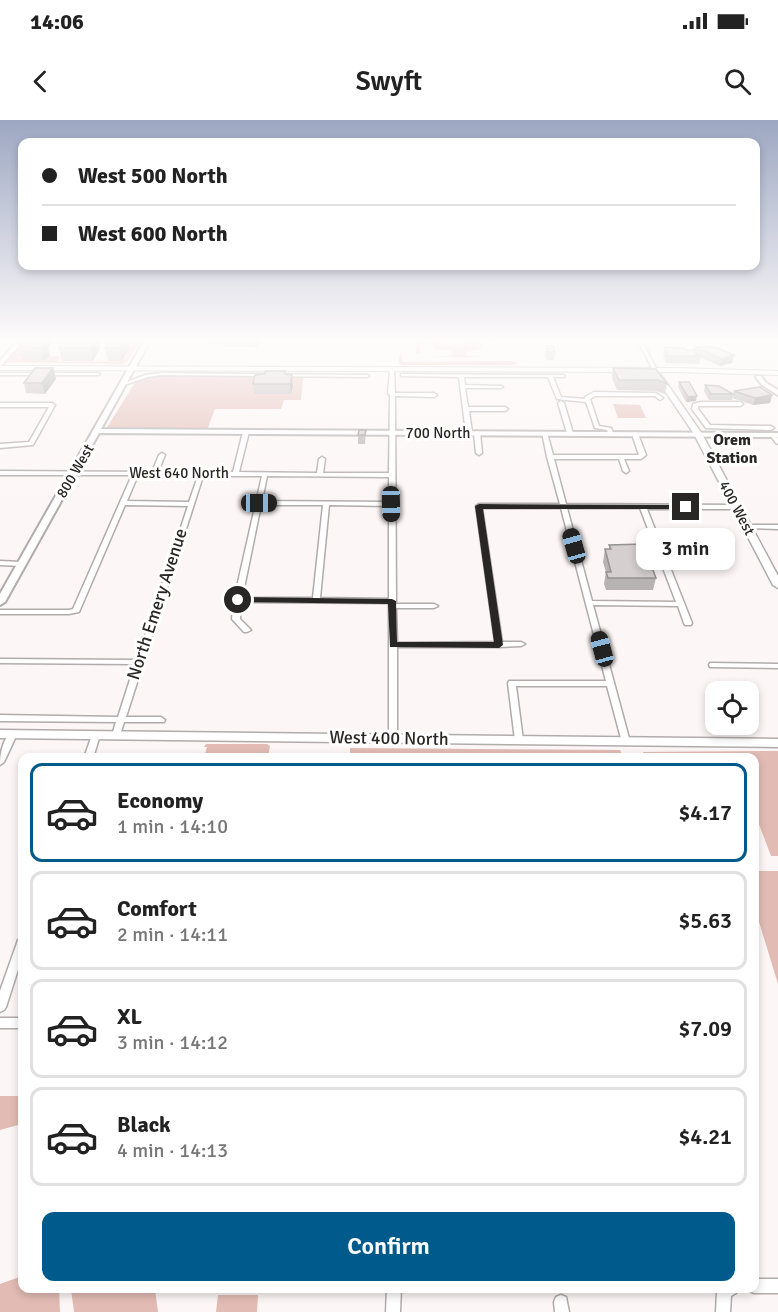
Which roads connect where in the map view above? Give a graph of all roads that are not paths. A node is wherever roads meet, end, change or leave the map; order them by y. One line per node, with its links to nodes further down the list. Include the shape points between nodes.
1 (391, 394): 21 (street)
2 (118, 395): 19 (street, 800 West)
3 (418, 395): 4 (street)
4 (434, 395)
5 (464, 395): 15 (street)
6 (557, 395): 11 (street)
7 (593, 395): 11 (street)
8 (633, 395): 10 (street)
9 (671, 395): 18 (main road, 400 West)
10 (660, 398)
11 (588, 401): 26 (street, via 597,427 609,429)
12 (561, 403): 25 (street)
13 (740, 404): 17 (street, via 701,404 695,405)
14 (0, 405): 30 (street, via 52,405 31,444)
15 (466, 409): 16 (street); 22 (street)
16 (505, 409)
17 (695, 409): 18 (street); 24 (street, via 708,428)
18 (682, 410): 28 (main road, 400 West)
19 (98, 431): 20 (street, 700 North); 37 (street, 800 West)
20 (246, 432): 21 (street, 700 North); 42 (street)
21 (391, 433): 22 (street, 700 North); 45 (street)
22 (473, 433): 23 (street, 700 North); 31 (street)
23 (544, 433): 25 (street, 700 North); 33 (street)
24 (774, 433): 28 (street, 700 North); 29 (street)
25 (570, 434): 26 (street, 700 North)
26 (611, 434): 27 (street, 700 North)
27 (635, 434): 28 (street, 700 North); 34 (street, via 642,456)
28 (698, 434): 53 (main road, 400 West)
29 (778, 442)
30 (0, 446)
31 (479, 453)
32 (162, 455): 40 (street)
33 (550, 457): 34 (street); 51 (street)
34 (621, 458): 36 (street)
35 (322, 459): 44 (street)
36 (626, 471)
37 (74, 472): 38 (street, West 640 North); 39 (street, West 640 North); 57 (street, 800 West)
38 (0, 473)
39 (136, 473): 40 (street, West 640 North); 46 (street)
40 (155, 473): 41 (street, West 640 North)
41 (201, 474): 42 (street, West 640 North); 48 (street, North Emery Avenue)
42 (236, 474): 43 (street, West 640 North)
43 (265, 474): 44 (street, West 640 North); 47 (street)
44 (320, 474): 45 (street, West 640 North)
45 (392, 475): 50 (street)
46 (123, 503): 48 (street); 66 (street, via 76,610)
47 (259, 503): 49 (street); 59 (street)
48 (190, 504): 73 (street, North Emery Avenue)
49 (326, 504): 50 (street); 60 (street)
50 (391, 504): 62 (street)
51 (563, 507): 52 (street); 63 (street); 71 (street, via 479,506)
52 (643, 507): 53 (street); 64 (street)
53 (736, 507): 54 (main road, 400 West)
54 (746, 526): 55 (street); 58 (main road, 400 West)
55 (778, 526)
56 (0, 563): 57 (street)
57 (22, 564): 61 (street, 800 West)
58 (778, 585)
59 (238, 600): 60 (street); 68 (street, via 236,619)
60 (316, 600): 62 (street)
61 (0, 602)
62 (392, 603): 65 (street); 70 (street)
63 (590, 603): 64 (street); 77 (street)
64 (680, 604): 67 (street)
65 (434, 606)
66 (0, 612)
67 (688, 623)
68 (247, 630)
69 (521, 644): 71 (street)
70 (393, 645): 71 (street); 84 (street)
71 (499, 645)
72 (0, 661): 73 (street)
73 (138, 662): 79 (street, North Emery Avenue)
74 (713, 665): 75 (street)
75 (778, 666)
76 (512, 683): 77 (street); 85 (street)
77 (611, 684): 86 (street)
78 (0, 718): 79 (street)
79 (120, 719): 80 (street); 83 (street, North Emery Avenue)
80 (161, 720)
81 (6, 734): 82 (main road, West 400 North); 89 (street)
82 (96, 735): 83 (main road, West 400 North); 88 (street)
83 (116, 735): 84 (main road, West 400 North)
84 (393, 738): 85 (main road, West 400 North)
85 (519, 740): 86 (main road, West 400 North)
86 (626, 742): 87 (main road, West 400 North)
87 (778, 743)
88 (90, 753)
89 (0, 762)
90 (18, 955): 91 (street)
91 (0, 1007)
92 (0, 1023): 93 (street)
93 (18, 1023)
94 (759, 1286): 95 (street)
95 (778, 1286)
96 (394, 1293): 98 (street)
97 (727, 1293): 99 (street)
98 (393, 1312)
99 (723, 1312)

